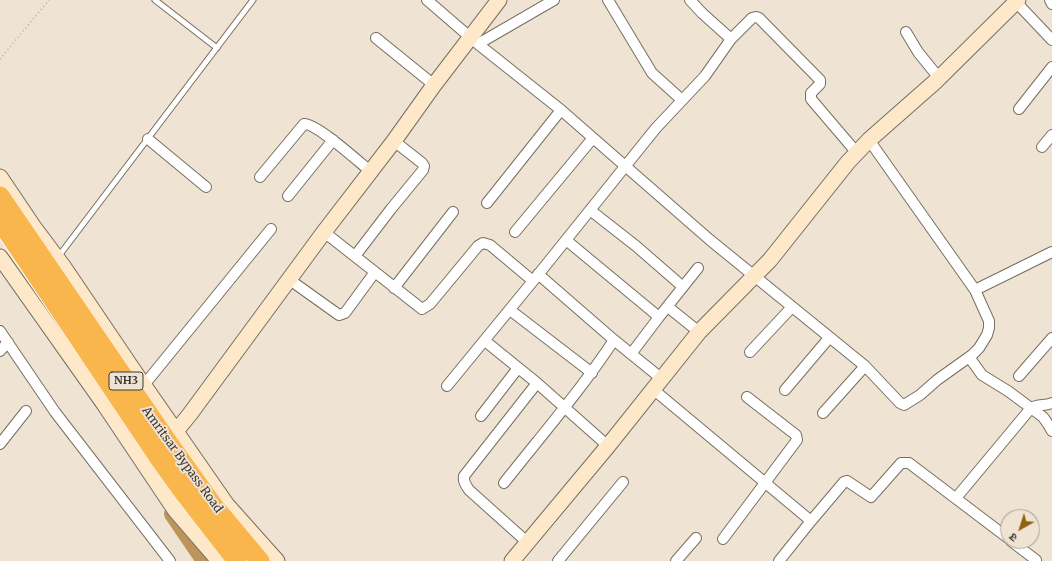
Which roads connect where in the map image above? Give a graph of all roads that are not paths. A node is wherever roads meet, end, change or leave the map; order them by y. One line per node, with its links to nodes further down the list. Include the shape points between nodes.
1 (155, 0): 16 (lane)
2 (253, 0): 16 (lane)
3 (427, 0): 14 (street)
4 (498, 0): 14 (street)
5 (554, 0): 14 (street)
6 (608, 0): 20 (street, via 652,73)
7 (690, 0): 13 (street)
8 (1050, 0): 10 (street)
9 (1017, 1): 15 (street); 18 (street)
10 (1052, 4)
11 (906, 32): 18 (street)
12 (376, 38): 19 (street)
13 (731, 39): 20 (street, via 705,76); 30 (street, via 752,18 759,18 820,80 820,84 811,93 811,99)
14 (474, 40): 19 (street); 22 (street)
15 (1052, 40)
16 (217, 48): 25 (lane)
17 (1052, 67): 21 (street)
18 (939, 78): 27 (street)
19 (434, 85): 28 (street)
20 (682, 100): 31 (street)
21 (1019, 109)
22 (561, 110): 24 (street); 38 (street)
23 (1052, 135): 29 (street)
24 (593, 138): 31 (street); 44 (street)
25 (148, 140): 35 (street); 49 (lane)
26 (333, 140): 32 (street); 34 (street, via 310,124 304,124); 37 (street)
27 (869, 140): 30 (street); 57 (street)
28 (394, 141): 32 (street); 47 (street, via 422,163 423,170)
29 (1042, 147)
30 (857, 153): 52 (street)
31 (626, 166): 39 (street); 52 (street)
32 (370, 171): 43 (street)
33 (0, 177): 49 (street)
34 (260, 178)
35 (206, 187)
36 (0, 196): 107 (highway, Amritsar Bypass Road / NH3, via 168,442 213,505)
37 (288, 196)
38 (487, 203)
39 (590, 210): 45 (street); 55 (street)
40 (453, 212): 56 (street)
41 (0, 222): 106 (highway, Amritsar Bypass Road / NH3, via 158,458)
42 (271, 229): 79 (street)
43 (324, 232): 47 (street); 54 (street)
44 (515, 232)
45 (566, 240): 53 (street); 61 (street)
46 (1052, 252): 57 (street)
47 (354, 256): 51 (street)
48 (0, 257): 105 (street, via 175,510)
49 (58, 258): 79 (street)
50 (698, 268): 55 (street)
51 (375, 272): 54 (street, via 345,313 340,315); 56 (street)
52 (755, 276): 59 (street); 63 (street)
53 (536, 278): 56 (street, via 490,245 483,243 425,308 418,308); 60 (street); 66 (street)
54 (290, 280): 89 (street)
55 (682, 286): 58 (street)
56 (394, 288)
57 (975, 290): 72 (street, via 989,321 989,328 980,348)
58 (668, 307): 61 (street); 63 (street)
59 (792, 307): 64 (street); 70 (street)
60 (510, 310): 67 (street); 75 (street)
61 (659, 318): 71 (street)
62 (0, 331): 68 (street)
63 (699, 332): 78 (street)
64 (829, 338): 73 (street); 81 (street)
65 (1052, 338): 76 (street)
66 (614, 340): 71 (street); 75 (street)
67 (485, 341): 74 (street); 80 (street)
68 (8, 342): 69 (street); 104 (street, via 55,412)
69 (0, 351)
70 (750, 352)
71 (631, 354): 78 (street)
72 (969, 357): 73 (street, via 904,405); 85 (street, via 982,375)
73 (865, 366): 87 (street)
74 (518, 368): 77 (street); 88 (street)
75 (592, 373): 84 (street)
76 (1019, 376)
77 (537, 383): 84 (street); 101 (street, via 464,476 469,490)
78 (658, 384): 92 (street); 94 (street)
79 (144, 385): 89 (street)
80 (447, 386)
81 (785, 390)
82 (747, 397): 94 (street, via 797,438)
83 (1052, 402): 85 (street)
84 (565, 408): 92 (street); 95 (street)
85 (1031, 408): 90 (street, via 1046,420); 96 (street)
86 (26, 411): 91 (street)
87 (823, 413)
88 (481, 416)
89 (177, 430): 108 (street, via 227,505)
90 (1052, 431)
91 (0, 444)
92 (608, 446): 101 (street)
93 (623, 482): 110 (street)
94 (765, 482): 97 (street); 100 (street)
95 (504, 483)
96 (956, 498): 97 (street, via 909,463 904,462 869,497 847,481 844,482); 98 (street)
97 (811, 521): 112 (street)
98 (1000, 532)
99 (696, 538): 111 (street)
100 (723, 539)
101 (528, 542): 109 (street)
102 (1022, 549): 103 (street)
103 (1036, 560)
104 (170, 561)
105 (219, 561)
106 (237, 561)
107 (260, 561)
108 (277, 561)
109 (512, 561)
110 (558, 561)
111 (676, 561)
112 (779, 561)

